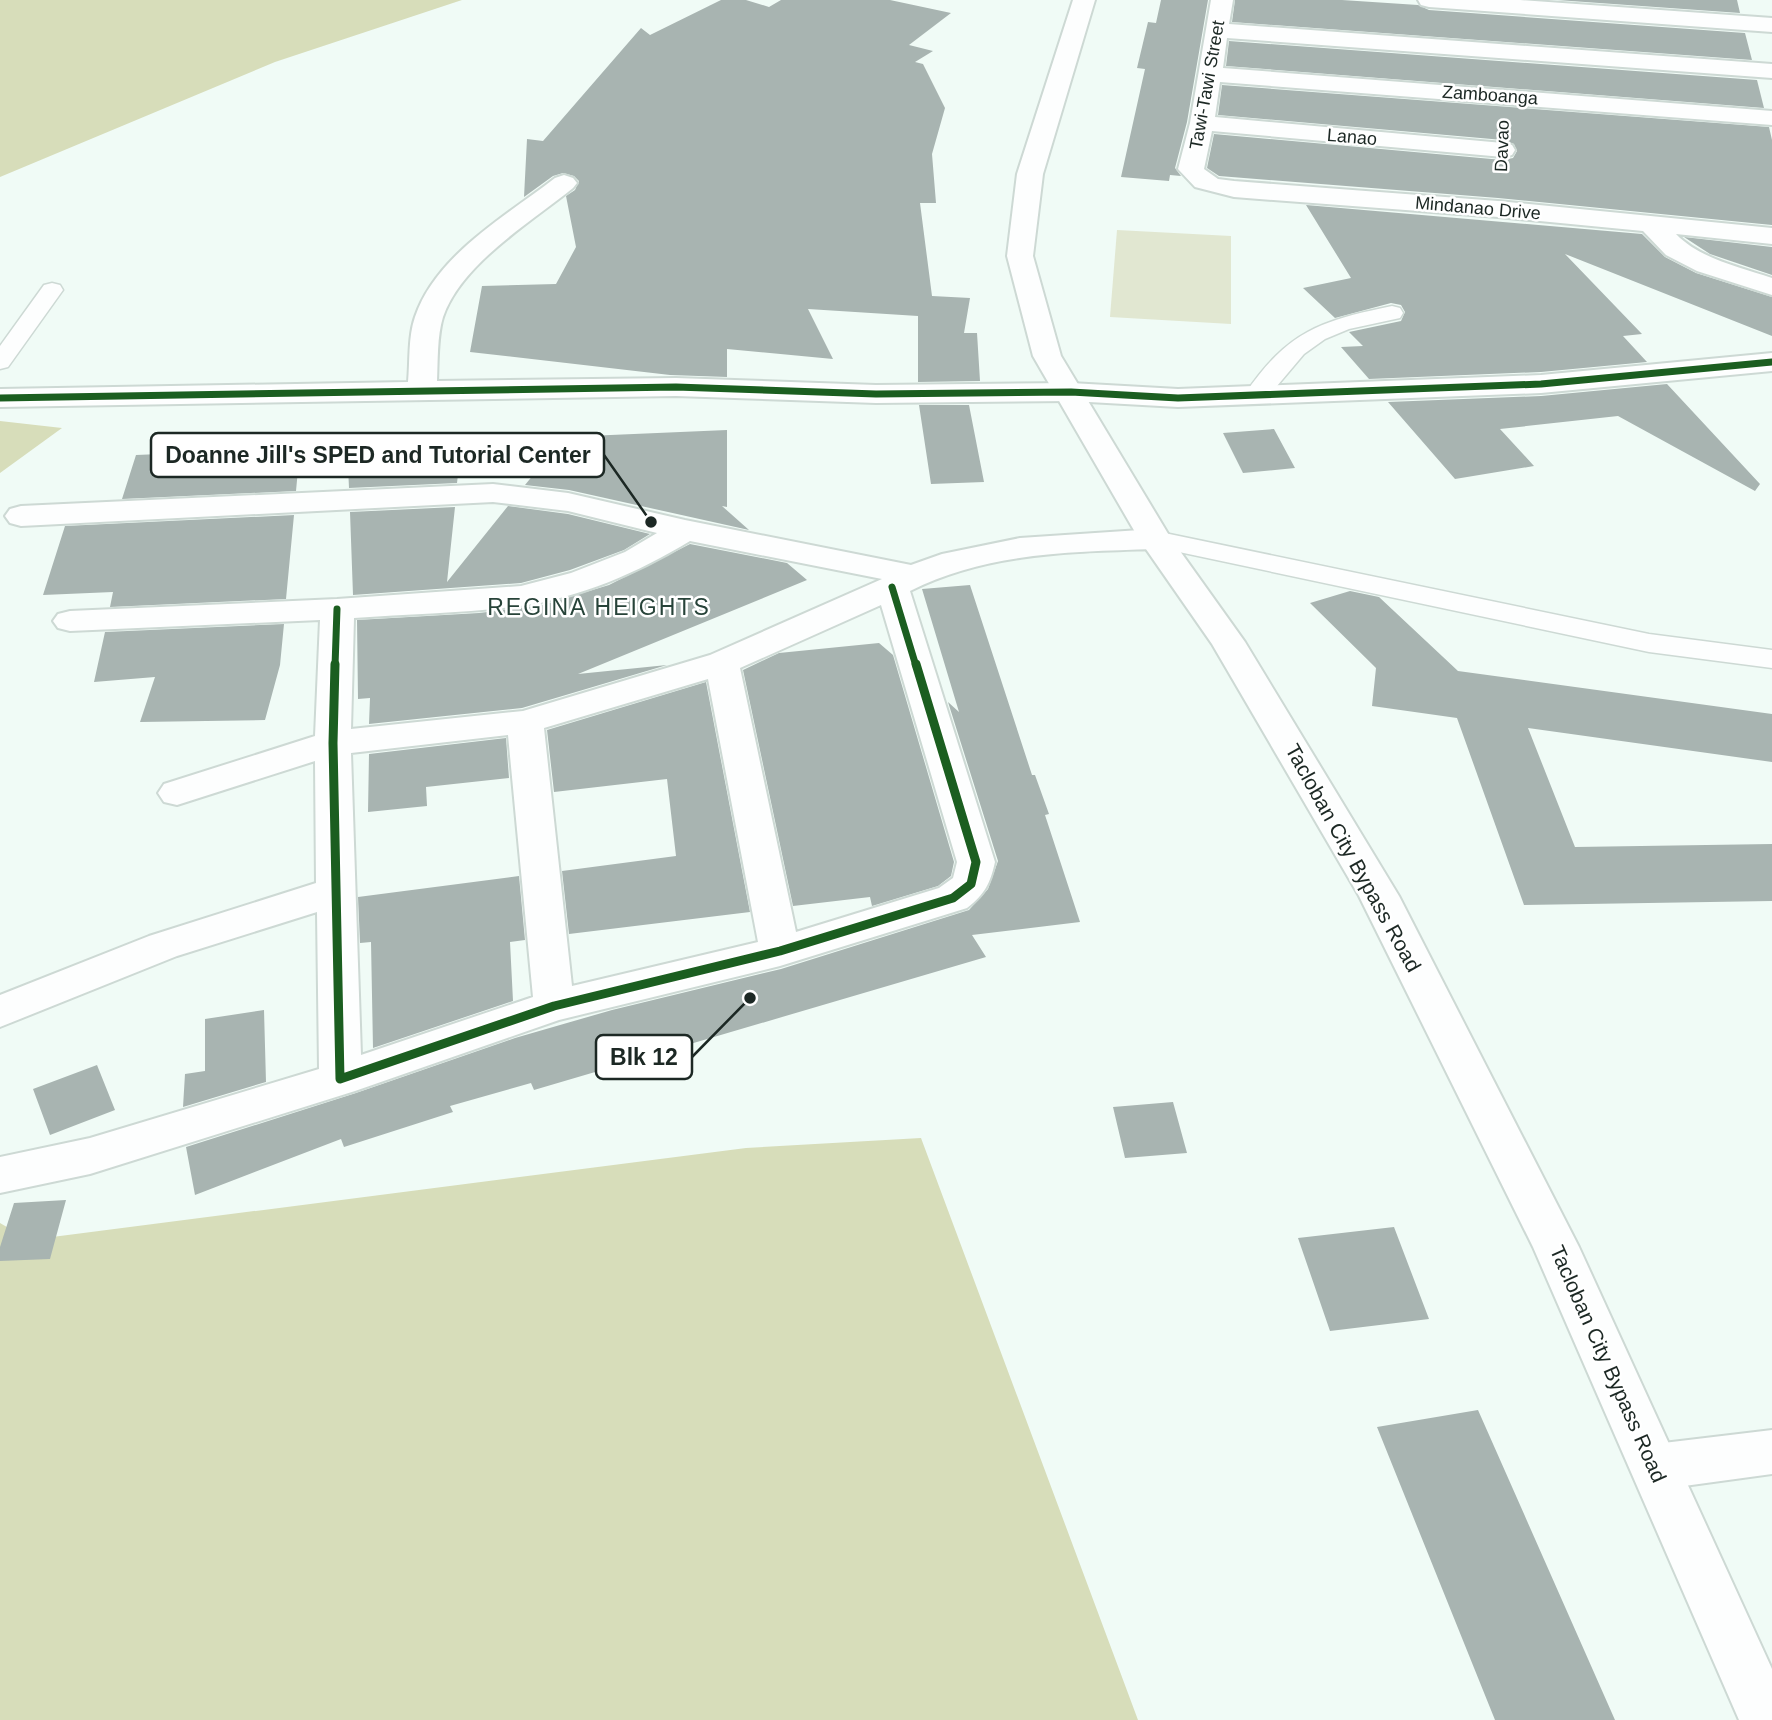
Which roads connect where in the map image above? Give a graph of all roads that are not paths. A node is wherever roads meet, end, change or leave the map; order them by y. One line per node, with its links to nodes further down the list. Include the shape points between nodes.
1 (1084, 0): 26 (main road, Tacloban City Bypass Road, via 1030,174 1020,256 1048,356)
2 (1222, 0): 8 (main road, Tawi-Tawi Street)
3 (1429, 0): 5 (main road)
4 (1770, 0): 6 (main road)
5 (1490, 2): 7 (main road); 9 (main road, Davao)
6 (1772, 8)
7 (1772, 25)
8 (1217, 30): 9 (main road); 11 (main road, Tawi-Tawi Street)
9 (1494, 48): 10 (main road); 12 (main road, Davao)
10 (1772, 71)
11 (1209, 74): 12 (main road, Zamboanga); 14 (main road, Tawi-Tawi Street)
12 (1503, 96): 13 (main road, Zamboanga); 16 (main road, Davao)
13 (1772, 118)
14 (1202, 123): 15 (main road, Tawi-Tawi Street); 16 (main road, Lanao)
15 (1191, 169): 16 (main road, Mindanao Drive, via 1207,185 1234,189)
16 (1501, 180): 18 (main road, Mindanao Drive)
17 (564, 183): 25 (main road, via 441,288 428,319)
18 (1652, 225): 19 (main road, Mindanao Drive); 20 (main road, via 1675,249)
19 (1772, 236)
20 (1772, 287)
21 (52, 290): 23 (lane)
22 (1392, 313): 27 (lane, via 1319,332 1298,347)
23 (0, 362)
24 (1772, 362): 27 (main road, via 1541,384)
25 (422, 391): 26 (main road, via 676,387 876,394); 28 (main road)
26 (1070, 392): 27 (main road, via 1178,398); 31 (main road, Tacloban City Bypass Road)
27 (1257, 394)
28 (0, 398)
29 (21, 516): 30 (main road, via 493,494 568,502)
30 (684, 530): 32 (main road); 33 (main road, via 637,559 522,596)
31 (1155, 539): 32 (main road, via 1029,544 962,559); 35 (lane, via 1648,643); 47 (main road, Tacloban City Bypass Road, via 1228,642 1379,896 1556,1247)
32 (902, 581): 36 (main road); 41 (main road, via 976,862 971,884 953,898)
33 (337, 609): 34 (main road); 38 (main road)
34 (70, 621)
35 (1772, 659)
36 (722, 663): 37 (main road); 41 (main road)
37 (525, 722): 38 (main road); 42 (main road)
38 (334, 743): 39 (main road); 40 (main road)
39 (177, 793)
40 (337, 891): 43 (main road, via 163,946); 44 (main road)
41 (780, 951): 42 (main road)
42 (554, 1006): 44 (main road)
43 (0, 1012)
44 (340, 1079): 45 (main road, via 90,1156)
45 (0, 1175)
46 (1772, 1451): 47 (main road)
47 (1655, 1467): 48 (main road, Tacloban City Bypass Road)
48 (1767, 1720)

